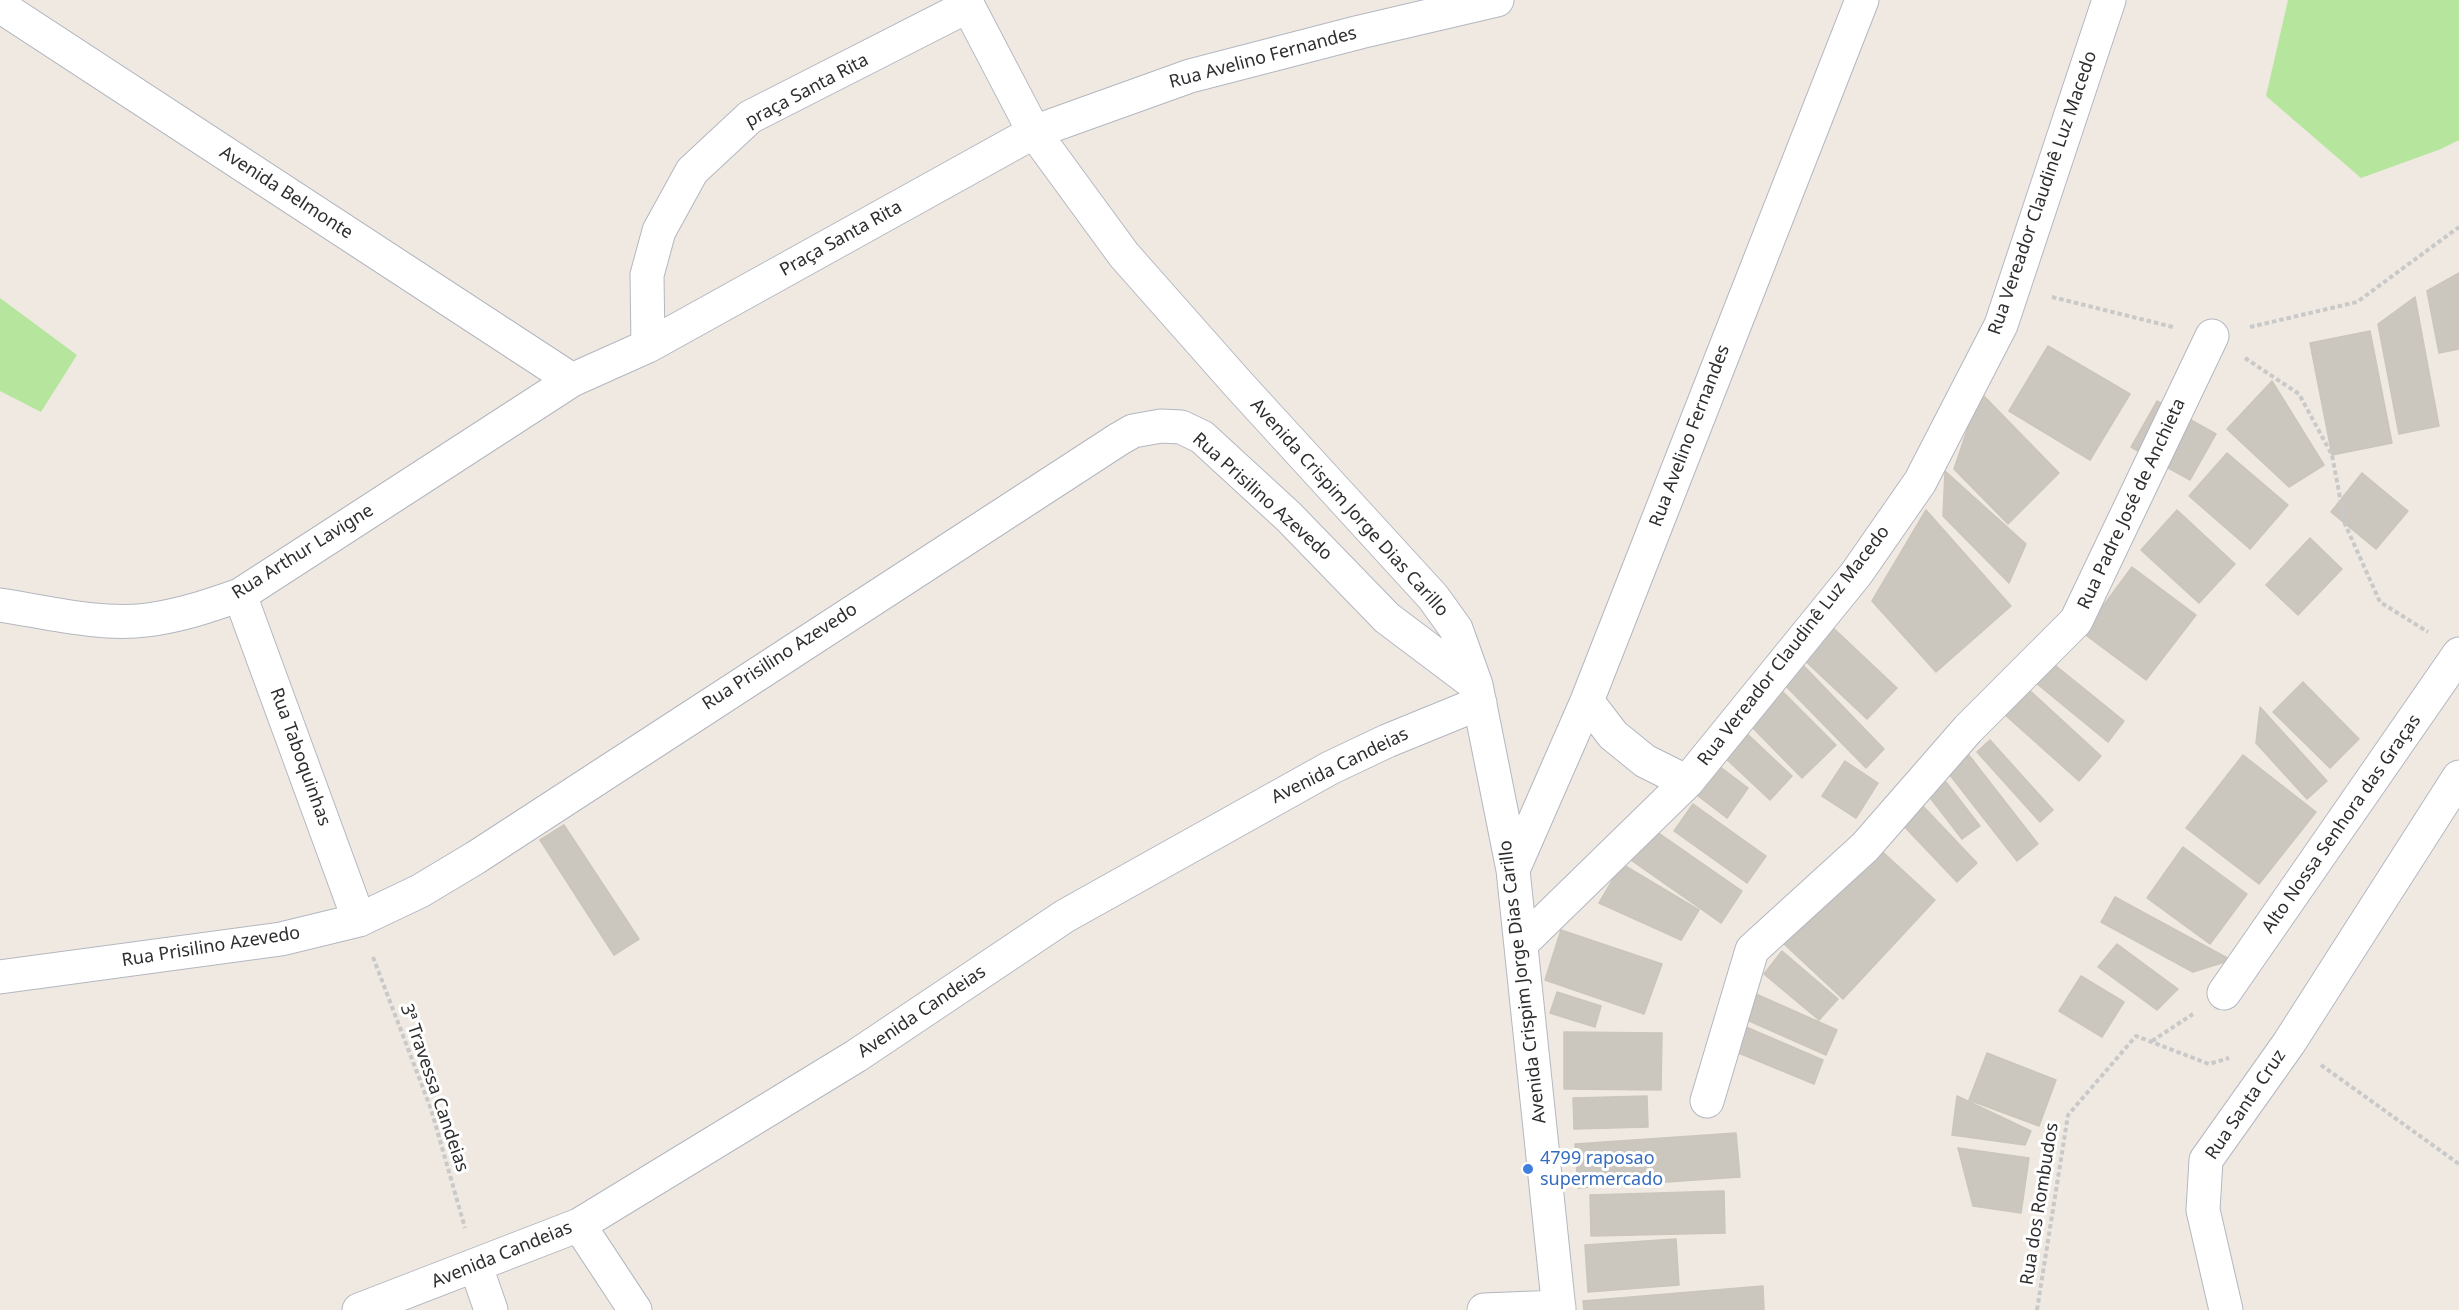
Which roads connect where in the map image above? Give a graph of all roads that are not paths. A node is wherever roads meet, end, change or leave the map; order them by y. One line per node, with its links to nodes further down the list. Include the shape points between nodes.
1 (1497, 0): 6 (street, Rua Avelino Fernandes, via 1190,76)
2 (1862, 0): 14 (street, Rua Avelino Fernandes)
3 (2109, 0): 16 (street, Rua Vereador Claudinê Luz Macedo, via 2001,325 1920,482 1856,574)
4 (967, 3): 6 (street, Avenida Crispim Jorge Dias Carillo); 8 (street, praça Santa Rita, via 750,117 692,171 659,231 647,275)
5 (0, 6): 9 (street, Avenida Belmonte)
6 (1034, 132): 8 (street, Praça Santa Rita); 13 (street, Avenida Crispim Jorge Dias Carillo, via 1124,255 1433,597 1456,629)
7 (2212, 336): 22 (street, Rua Padre José de Anchieta, via 2076,621 1968,729 1865,847 1752,950)
8 (648, 346): 9 (street, Praça Santa Rita)
9 (572, 380): 10 (street, Rua Arthur Lavigne)
10 (240, 595): 11 (street, Rua Arthur Lavigne, via 187,613 144,620 93,619); 18 (street, Rua Taboquinhas)
11 (0, 605)
12 (2447, 645): 21 (street, Alto Nossa Senhora das Graças)
13 (1478, 694): 17 (street, Avenida Crispim Jorge Dias Carillo); 18 (street, Rua Prisilino Azevedo, via 1387,618 1202,437 1181,427 1161,426 1119,439 475,858 420,891); 23 (street, Avenida Candeias, via 1330,768 1065,916 856,1056)
14 (1587, 701): 16 (street, via 1613,735 1645,760); 17 (street, Rua Avelino Fernandes)
15 (2459, 777): 30 (street, Rua Santa Cruz, via 2289,1043 2206,1160 2203,1210)
16 (1687, 782): 19 (street, Rua Vereador Claudinê Luz Macedo)
17 (1513, 870): 19 (street, Avenida Crispim Jorge Dias Carillo)
18 (359, 920): 20 (street, Rua Prisilino Azevedo, via 281,939)
19 (1522, 942): 25 (street, Avenida Crispim Jorge Dias Carillo)
20 (0, 977)
21 (2224, 993)
22 (1707, 1101)
23 (579, 1225): 24 (street, Avenida Candeias); 28 (street)
24 (476, 1267): 26 (street, Avenida Candeias); 27 (street)
25 (1559, 1309): 29 (street)
26 (359, 1310)
27 (491, 1310)
28 (635, 1310)
29 (1484, 1310)
30 (2226, 1310)

